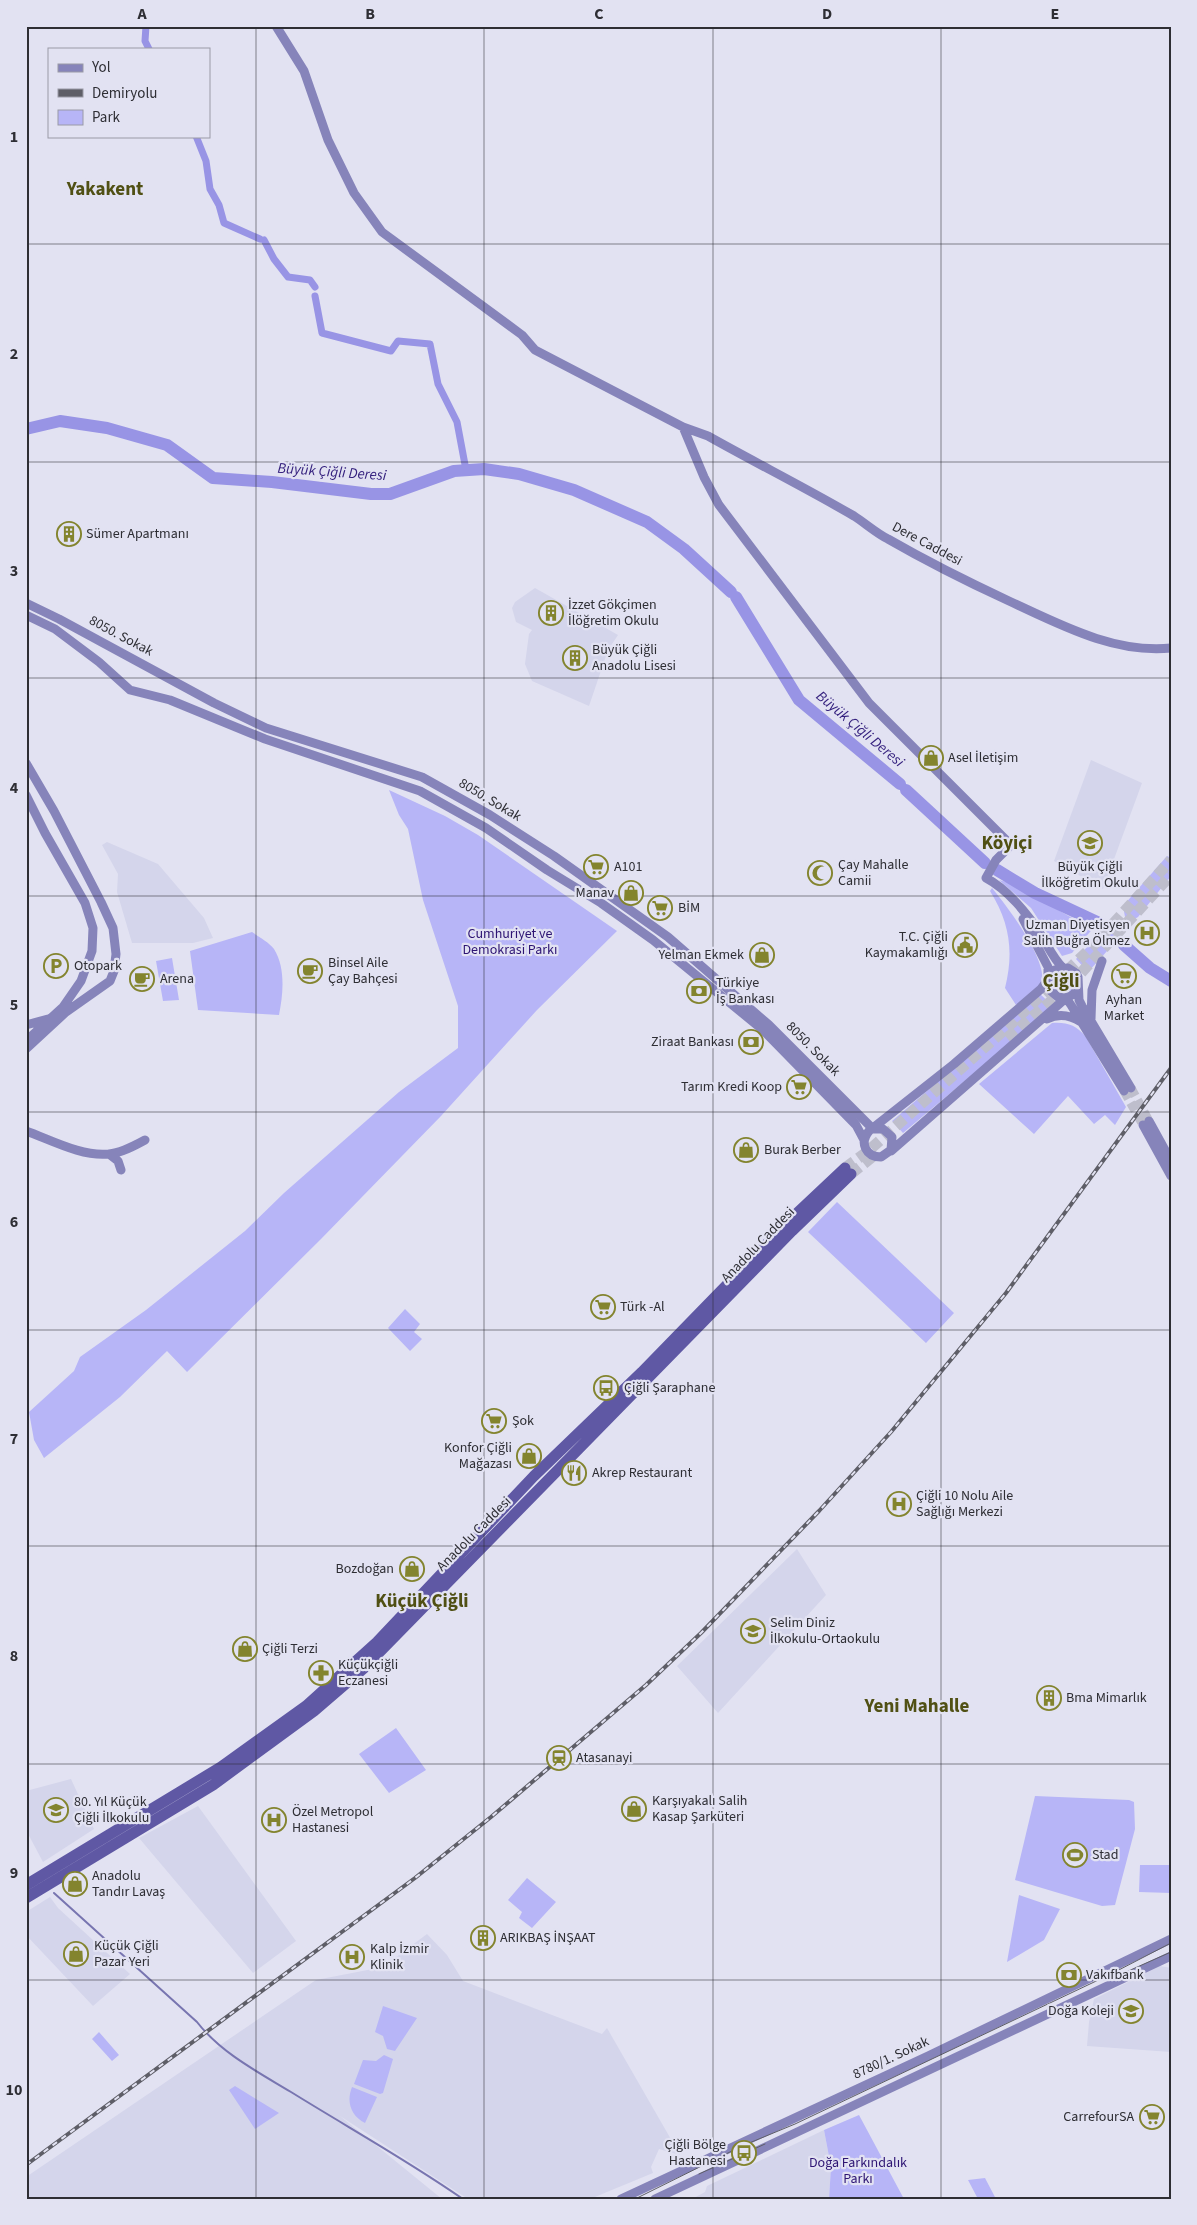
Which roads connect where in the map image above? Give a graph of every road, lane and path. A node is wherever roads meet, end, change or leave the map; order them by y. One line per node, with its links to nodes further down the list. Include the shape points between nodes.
1 (276, 26): 2 (street, Dere Caddesi, via 304,71 328,140 354,193 382,232 522,335 535,350)
2 (683, 426): 5 (street, Dere Caddesi, via 798,485 886,538 969,582 1075,632 1118,644); 8 (street, via 719,505 869,703 1011,845 987,875)
3 (26, 603): 20 (street, 8050. Sokak, via 266,728 422,777 490,815 668,937 769,1025)
4 (26, 615): 23 (street, 8050. Sokak, via 54,629 130,690 170,700 265,739 420,791 486,828 653,940 755,1024 833,1100 859,1129)
5 (1171, 648)
6 (26, 763): 18 (street, via 101,902 113,928 116,954 110,981)
7 (26, 795): 14 (street, via 85,903 93,928 92,951 81,981)
8 (1014, 903): 10 (street, via 1031,920); 11 (street, via 1039,946)
9 (1102, 961): 16 (street, via 1092,990)
10 (1063, 968): 11 (street, via 1055,970); 12 (street, via 1076,973)
11 (1050, 977): 13 (street, via 1051,991); 20 (street, via 1041,989 954,1064)
12 (1078, 987): 13 (street); 16 (street, via 1079,1000)
13 (1066, 998): 15 (street); 16 (street)
14 (51, 1018): 17 (street); 18 (street)
15 (1042, 1021): 16 (street, via 1055,1015); 24 (street)
16 (1088, 1022): 19 (street)
17 (26, 1025)
18 (28, 1044)
19 (1128, 1089)
20 (873, 1129): 23 (street); 24 (street, via 884,1129 889,1133 893,1146)
21 (26, 1132): 25 (street, via 84,1152)
22 (145, 1140): 25 (street)
23 (864, 1140): 24 (street, via 865,1149 871,1156 881,1157)
24 (888, 1153)
25 (109, 1154): 27 (street, via 118,1161)
26 (1171, 1161): 28 (street, via 1146,1123)
27 (121, 1170)
28 (1171, 1176)
29 (26, 1885): 30 (highway, Anadolu Caddesi, via 221,1767 306,1706 377,1642 534,1476 642,1372 794,1216 848,1171 364,1668 314,1711 213,1785)
30 (26, 1898)
31 (1171, 1938): 33 (street, 8780/1. Sokak)
32 (1168, 1959): 34 (street)
33 (673, 2174): 34 (street); 35 (street, 8780/1. Sokak)
34 (679, 2187): 36 (street)
35 (621, 2199)
36 (655, 2199)

